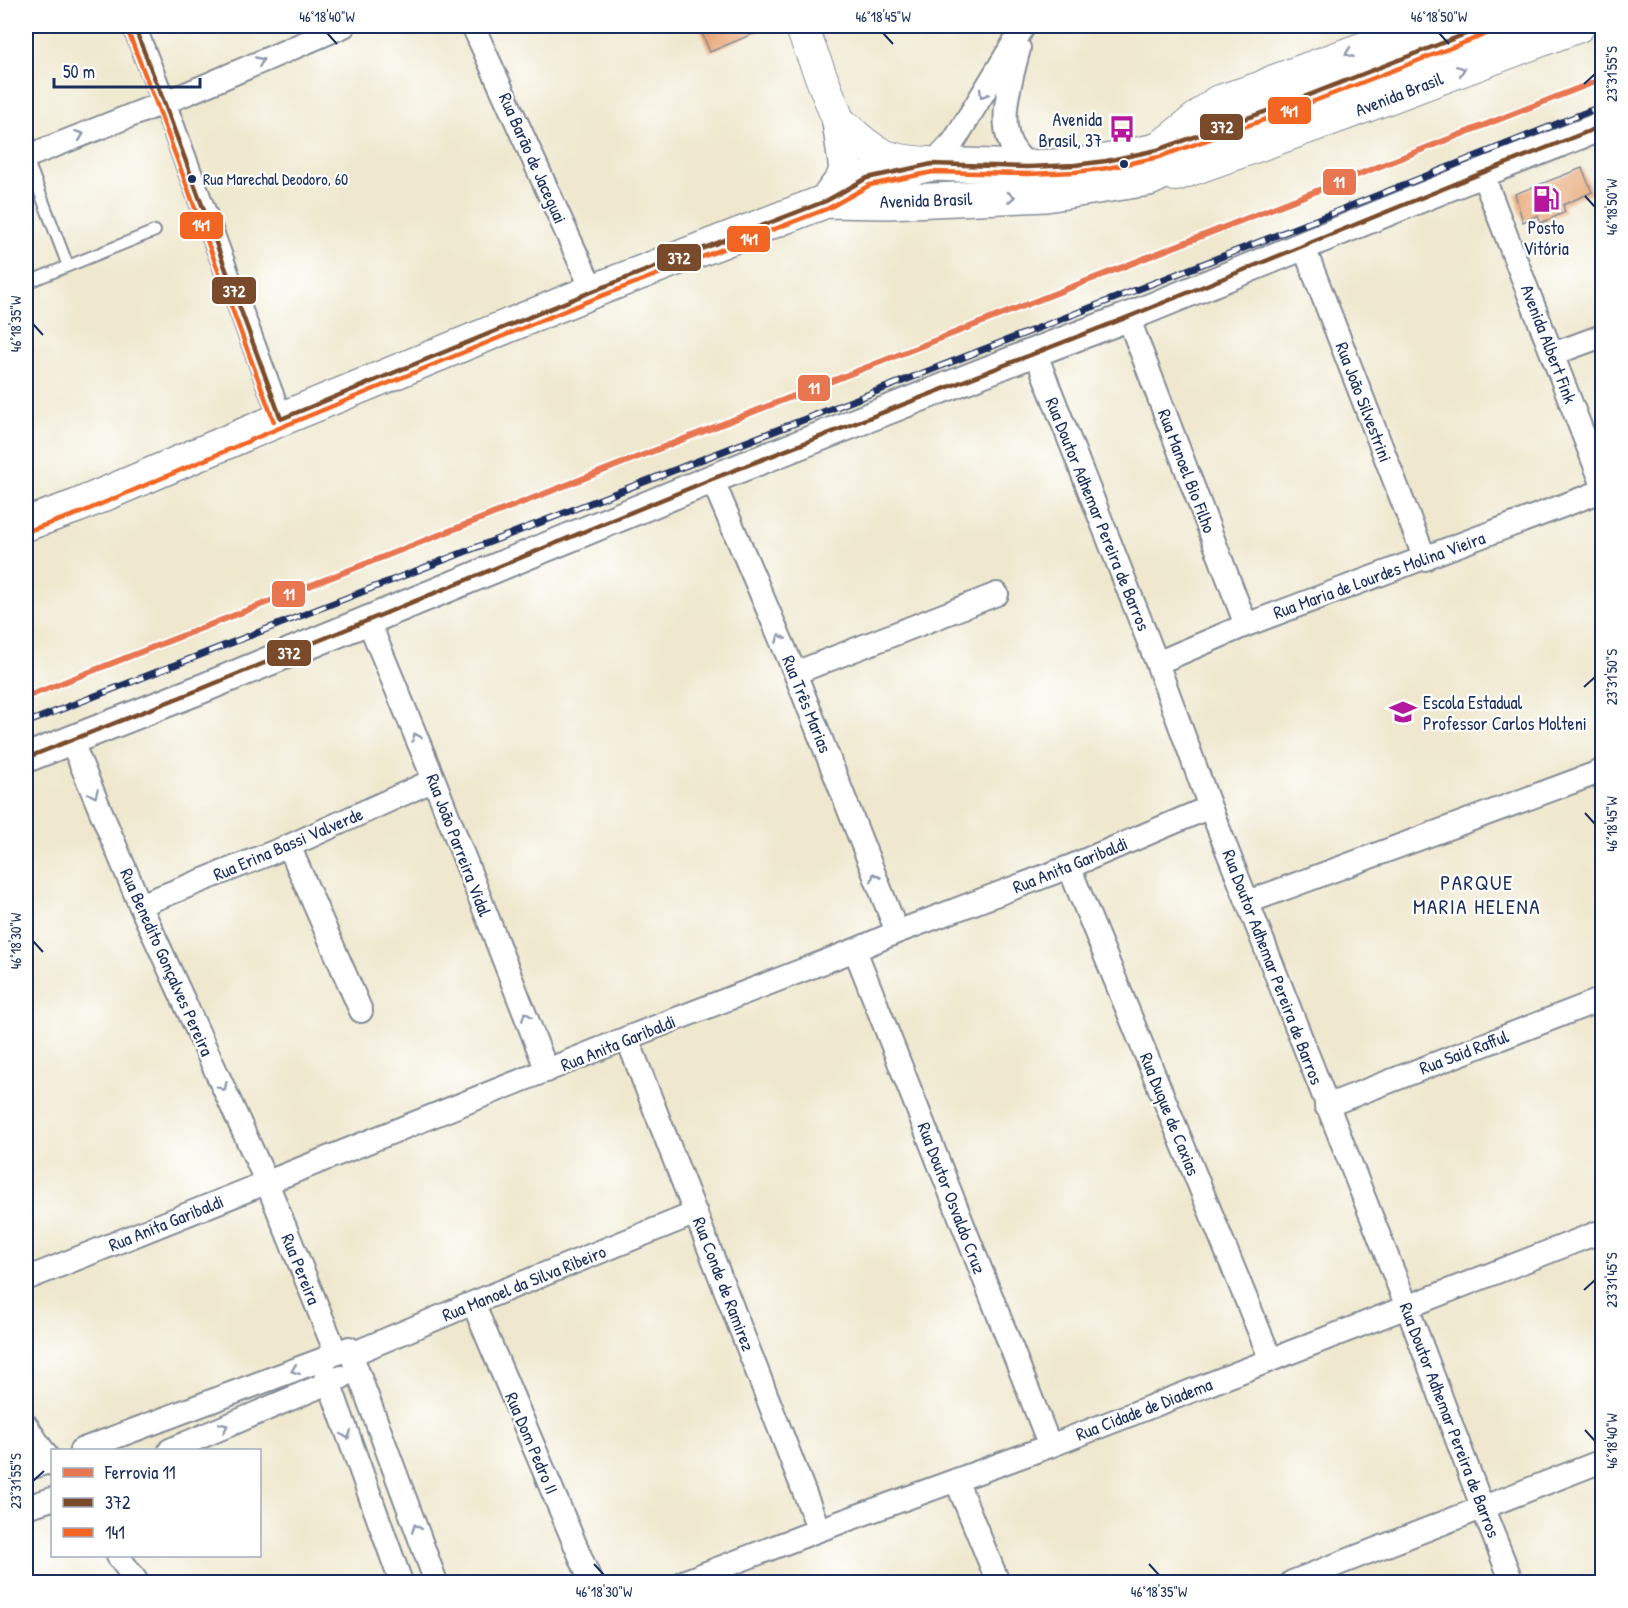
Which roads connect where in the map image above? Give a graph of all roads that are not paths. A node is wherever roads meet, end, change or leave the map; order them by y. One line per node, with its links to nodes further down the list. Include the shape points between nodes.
1 (134, 26): 10 (street)
2 (344, 26): 10 (street, one-way to 2)
3 (473, 26): 25 (street, Rua Barão de Jaceguai)
4 (801, 26): 12 (main road)
5 (1024, 26): 15 (street, one-way to 15, via 954,141); 17 (street, via 1005,114 1009,140)
6 (1424, 26): 16 (main road, Avenida Brasil, one-way to 16, via 1217,102)
7 (1486, 26): 11 (highway)
8 (1518, 26): 11 (highway)
9 (1579, 26): 16 (main road, Avenida Brasil, one-way to 9, via 1180,174)
10 (164, 102): 14 (street, one-way to 10); 30 (street)
11 (1280, 112): 16 (highway, Avenida Brasil)
12 (839, 122): 15 (main road, via 884,157); 19 (main road); 20 (highway, via 846,170)
13 (1602, 126): 18 (street)
14 (26, 157): 23 (lane)
15 (932, 164): 17 (highway, Avenida Brasil); 19 (highway, Avenida Brasil)
16 (1153, 164): 17 (highway, Avenida Brasil); 19 (highway, Avenida Brasil, one-way to 16, via 1046,195)
17 (1028, 167)
18 (1482, 172): 22 (street); 29 (street, Avenida Albert Fink)
19 (877, 190): 20 (highway, Avenida Brasil)
20 (826, 201): 25 (highway)
21 (155, 231): 23 (lane)
22 (1303, 245): 26 (street); 35 (street, Rua João Silvestrini)
23 (68, 266): 24 (lane)
24 (26, 283)
25 (593, 291): 30 (highway)
26 (1128, 317): 28 (street); 38 (street, Rua Manoel Bio Filho)
27 (1601, 343): 29 (street)
28 (1035, 352): 31 (street); 39 (street, Rua Doutor Adhemar Pereira de Barros)
29 (1553, 354): 32 (street, Avenida Albert Fink)
30 (281, 419): 34 (highway)
31 (712, 479): 37 (street); 40 (street, Rua Três Marias, one-way to 31)
32 (1602, 483)
33 (1602, 492): 35 (street, Rua Maria de Lourdes Molina Vieira)
34 (26, 524)
35 (1425, 559): 38 (street, Rua Maria de Lourdes Molina Vieira)
36 (997, 594): 40 (street)
37 (368, 620): 41 (street); 44 (street, Rua João Parreira Vidal, one-way to 37)
38 (1246, 625): 39 (street, Rua Maria de Lourdes Molina Vieira)
39 (1157, 663): 45 (street, Rua Doutor Adhemar Pereira de Barros)
40 (795, 673): 50 (street, Rua Três Marias, one-way to 40)
41 (71, 740): 42 (street); 49 (street, Rua Benedito Gonçalves Pereira, one-way to 49)
42 (26, 758)
43 (1602, 771): 48 (street)
44 (434, 780): 46 (street, Rua Erina Bassi Valverde); 55 (street, Rua João Parreira Vidal, one-way to 44)
45 (1210, 807): 47 (street, Rua Anita Garibaldi); 48 (street, Rua Doutor Adhemar Pereira de Barros)
46 (289, 846): 49 (street, Rua Erina Bassi Valverde); 53 (street)
47 (1069, 867): 50 (street, Rua Anita Garibaldi); 64 (street, Rua Duque de Caxias)
48 (1248, 902): 56 (street, Rua Doutor Adhemar Pereira de Barros)
49 (140, 905): 57 (street, Rua Benedito Gonçalves Pereira, one-way to 57)
50 (897, 932): 51 (street, Rua Anita Garibaldi)
51 (855, 950): 54 (street, Rua Anita Garibaldi); 67 (street, Rua Doutor Osvaldo Cruz)
52 (1602, 999): 56 (street, Rua Said Rafful)
53 (362, 1011)
54 (627, 1038): 55 (street, Rua Anita Garibaldi); 58 (street, Rua Conde de Ramirez)
55 (547, 1071): 57 (street, Rua Anita Garibaldi)
56 (1326, 1106): 62 (street, Rua Doutor Adhemar Pereira de Barros)
57 (267, 1184): 60 (street, Rua Anita Garibaldi); 63 (street, Rua Pereira)
58 (696, 1213): 61 (street, Rua Manoel da Silva Ribeiro); 78 (street, Rua Conde de Ramirez)
59 (1602, 1232): 62 (street, Rua Cidade de Diadema)
60 (26, 1279)
61 (473, 1303): 63 (street, Rua Manoel da Silva Ribeiro); 83 (street, Rua Dom Pedro II)
62 (1407, 1307): 64 (street, Rua Cidade de Diadema); 77 (street, Rua Doutor Adhemar Pereira de Barros)
63 (343, 1357): 65 (street, Rua Manoel da Silva Ribeiro); 65 (street); 68 (street, Rua Manoel da Silva Ribeiro, one-way to 68); 82 (street, one-way to 63)
64 (1271, 1360): 67 (street, Rua Cidade de Diadema)
65 (328, 1382): 69 (street, Rua Manoel da Silva Ribeiro, one-way to 65); 81 (street, one-way to 81)
66 (26, 1425): 70 (street)
67 (1050, 1446): 74 (street, Rua Cidade de Diadema)
68 (84, 1449)
69 (172, 1449)
70 (51, 1461)
71 (1602, 1461): 77 (street)
72 (51, 1462): 73 (street)
73 (26, 1469)
74 (956, 1480): 78 (street, Rua Cidade de Diadema); 85 (street)
75 (51, 1499): 76 (street)
76 (26, 1508)
77 (1483, 1509): 86 (street); 87 (street, Rua Doutor Adhemar Pereira de Barros)
78 (819, 1530): 84 (street, Rua Cidade de Diadema)
79 (119, 1557): 80 (street)
80 (137, 1582)
81 (401, 1582)
82 (436, 1582)
83 (591, 1582)
84 (683, 1582)
85 (998, 1582)
86 (1292, 1582)
87 (1512, 1582)

